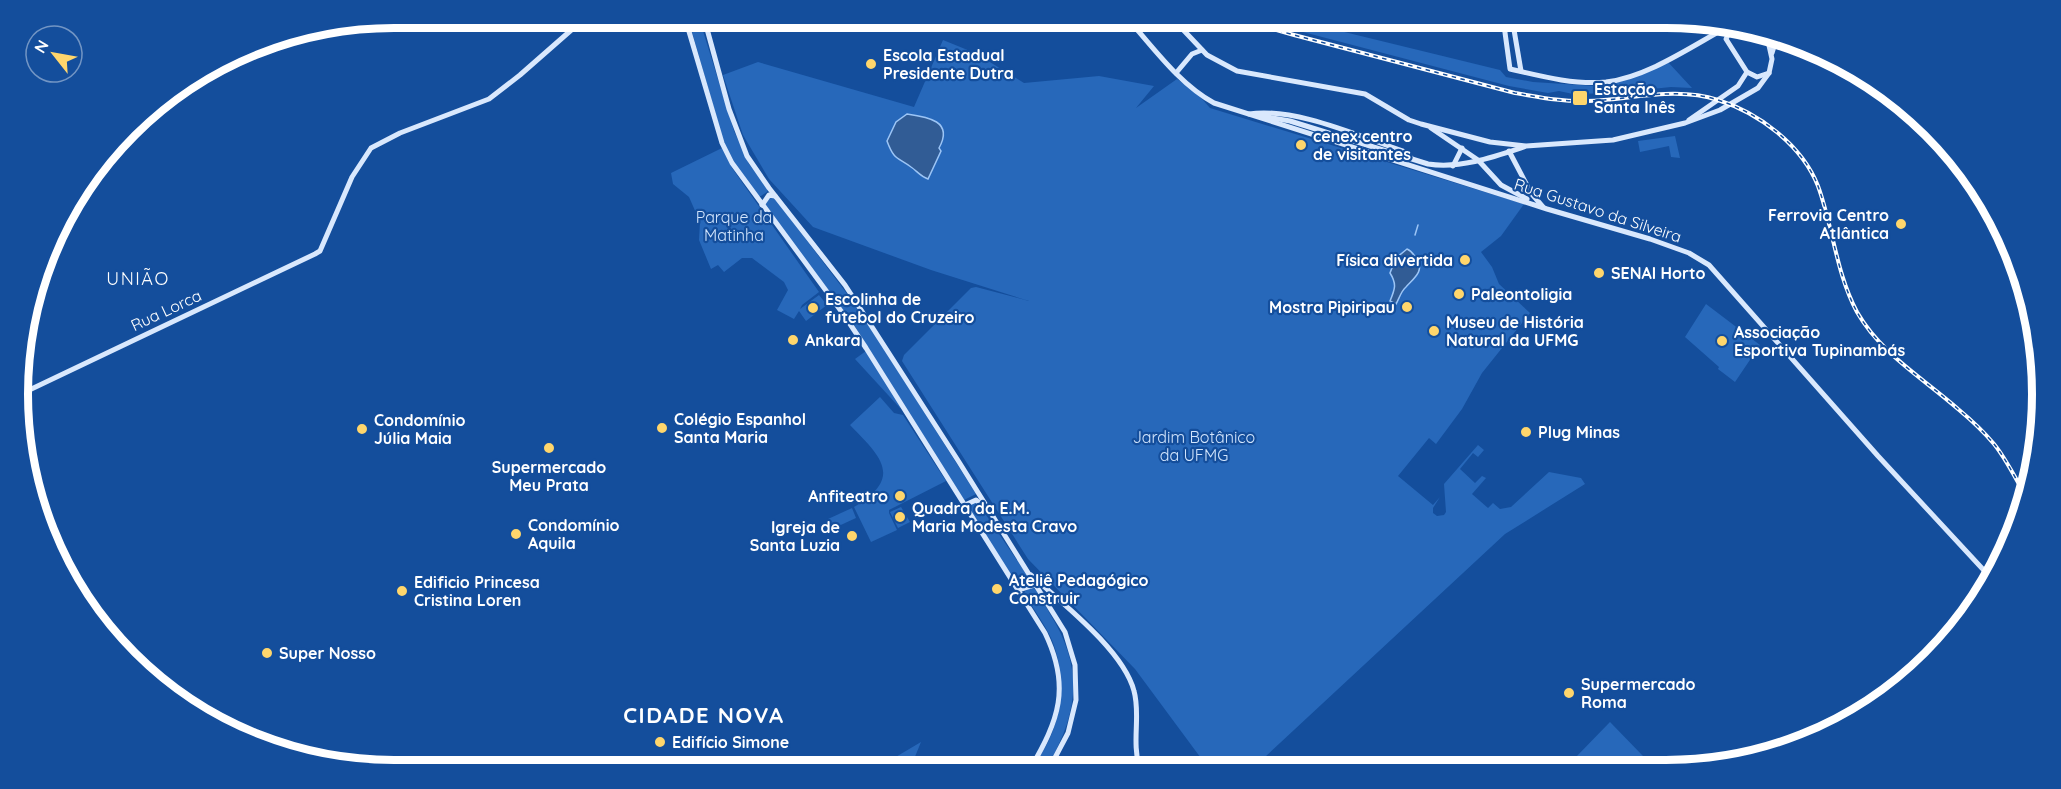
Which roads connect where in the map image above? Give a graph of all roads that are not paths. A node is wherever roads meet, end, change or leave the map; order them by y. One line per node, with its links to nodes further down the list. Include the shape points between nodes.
1 (574, 28): 34 (main road, Rua Lorca, via 489,99 400,132 371,148 352,177 320,251)
2 (689, 28): 31 (main road, via 722,143)
3 (707, 28): 29 (main road, via 738,137)
4 (1136, 28): 17 (main road, Rua Gustavo da Silveira)
5 (1181, 28): 13 (main road)
6 (1504, 28): 15 (main road, via 1510,69)
7 (1514, 28): 15 (main road)
8 (1716, 33): 10 (main road); 15 (main road, via 1641,72 1607,82 1574,81)
9 (1727, 34): 10 (main road)
10 (1726, 39): 16 (main road)
11 (1768, 43): 14 (main road)
12 (1774, 45): 14 (main road)
13 (1202, 50): 17 (main road, via 1192,54); 21 (main road, via 1217,62 1238,70 1370,95 1409,120)
14 (1771, 55): 18 (main road)
15 (1521, 71)
16 (1747, 72): 18 (main road, via 1757,77); 20 (main road, via 1738,86)
17 (1176, 73): 19 (main road, Rua Gustavo da Silveira, via 1210,101)
18 (1769, 73): 20 (main road, via 1758,88 1720,110)
19 (1247, 114): 28 (main road, Rua Gustavo da Silveira, via 1290,121 1428,165); 33 (main road, Rua Gustavo da Silveira)
20 (1685, 123): 23 (main road, via 1613,140)
21 (1429, 126): 22 (main road); 24 (main road)
22 (1503, 144): 23 (main road); 25 (main road)
23 (1526, 147): 25 (main road, Rua Gustavo da Silveira); 27 (main road)
24 (1462, 148): 26 (main road); 28 (main road)
25 (1509, 152): 26 (main road, Rua Gustavo da Silveira); 27 (main road)
26 (1478, 160): 28 (main road, Rua Gustavo da Silveira); 33 (main road, via 1501,185)
27 (1515, 161): 33 (main road, via 1531,193)
28 (1453, 166)
29 (769, 188): 30 (main road); 31 (main road, via 763,197)
30 (775, 196): 32 (main road, via 769,195); 36 (main road, via 845,285)
31 (756, 197): 32 (main road)
32 (762, 205): 35 (main road, via 844,315)
33 (1544, 208): 38 (main road, Rua Gustavo da Silveira, via 1650,239 1708,265)
34 (28, 391)
35 (965, 505): 36 (main road, via 977,500); 41 (main road)
36 (994, 520): 37 (main road)
37 (1026, 570): 39 (main road); 40 (main road)
38 (1986, 573)
39 (1034, 585): 40 (main road); 41 (main road); 43 (main road, via 1065,632 1075,665 1076,700 1063,745)
40 (1046, 589): 44 (main road, via 1113,654 1131,683 1135,693)
41 (1018, 590): 42 (main road, via 1045,633 1058,667 1059,702 1054,723)
42 (1036, 760)
43 (1054, 760)
44 (1138, 760)

